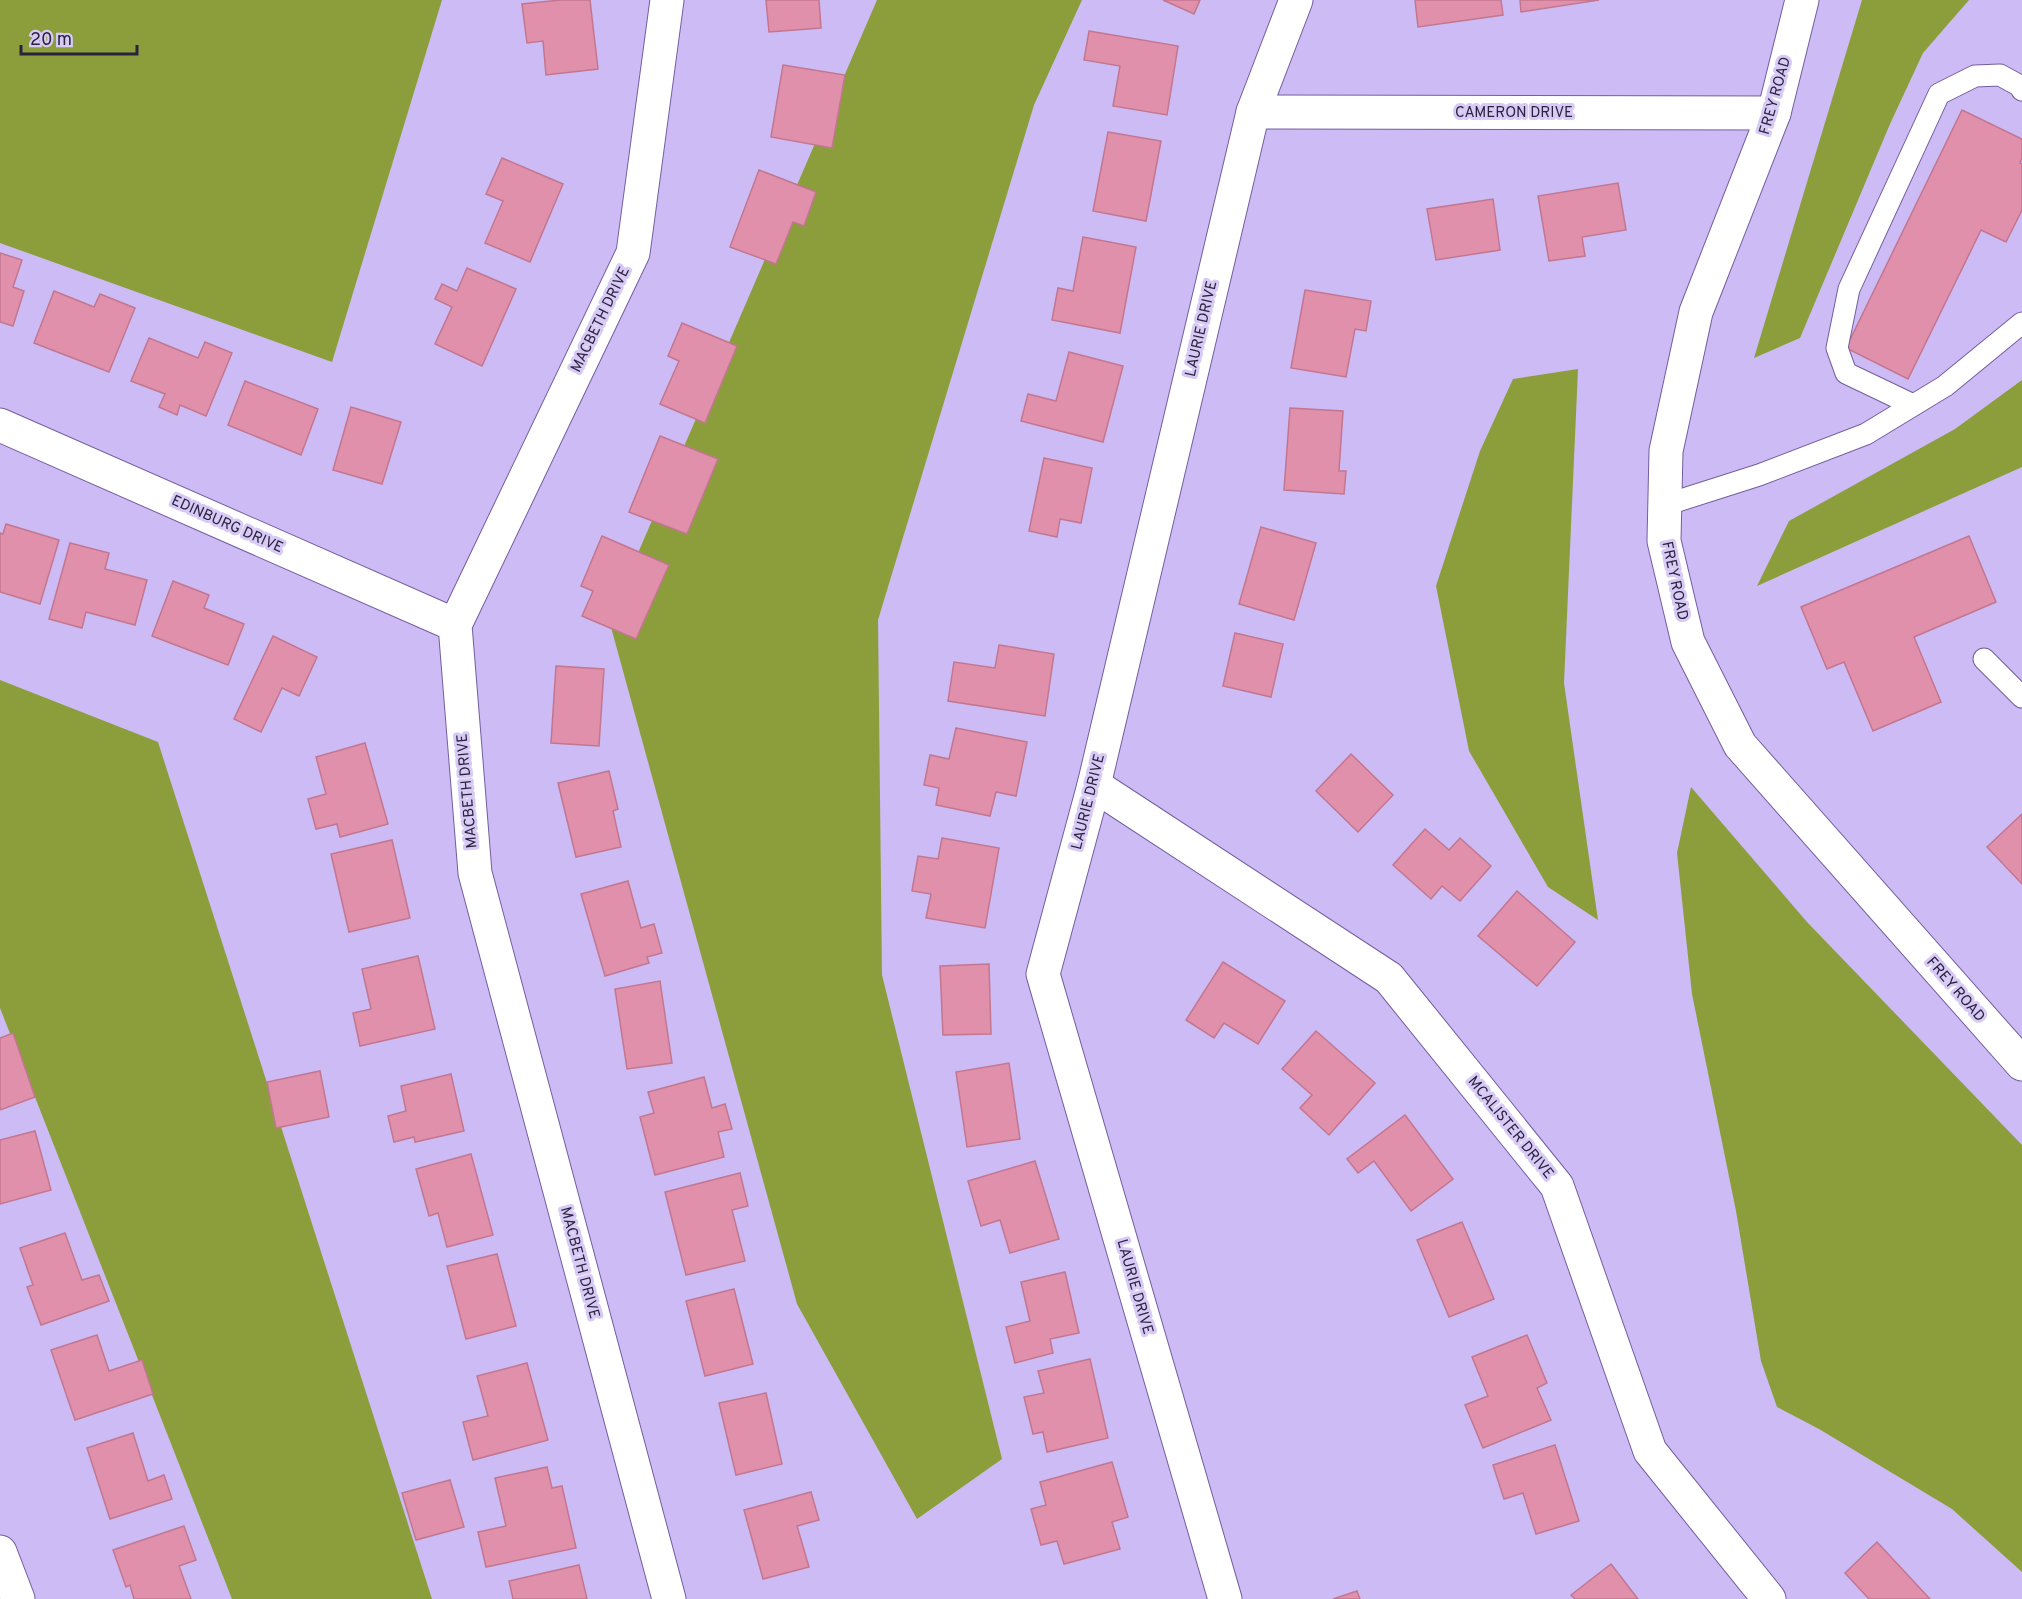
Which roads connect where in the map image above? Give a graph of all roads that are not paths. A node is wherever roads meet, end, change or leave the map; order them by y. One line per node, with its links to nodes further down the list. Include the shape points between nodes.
1 (666, 0): 11 (street, MACBETH DRIVE, via 633,253)
2 (1296, 0): 5 (street, LAURIE DRIVE)
3 (1802, 0): 6 (street, FREY ROAD)
4 (2022, 90): 8 (lane, via 2000,75 1975,76 1939,94 1850,289 1837,348 1846,374)
5 (1253, 112): 6 (street, CAMERON DRIVE); 14 (street, LAURIE DRIVE)
6 (1774, 113): 10 (street, FREY ROAD, via 1696,312 1666,451)
7 (2022, 323): 8 (lane, via 1945,386)
8 (1913, 405): 10 (lane, via 1866,434 1759,475)
9 (0, 425): 11 (street, EDINBURG DRIVE)
10 (1665, 505): 15 (street, FREY ROAD, via 1664,541 1688,642 1740,745)
11 (455, 625): 18 (street, MACBETH DRIVE, via 475,873)
12 (1984, 659): 13 (lane)
13 (2022, 697)
14 (1094, 785): 19 (street, LAURIE DRIVE, via 1043,974); 20 (street, MCALISTER DRIVE, via 1389,978 1557,1186 1650,1452)
15 (2022, 1064)
16 (0, 1552): 17 (street)
17 (18, 1599)
18 (669, 1599)
19 (1225, 1599)
20 (1769, 1599)

